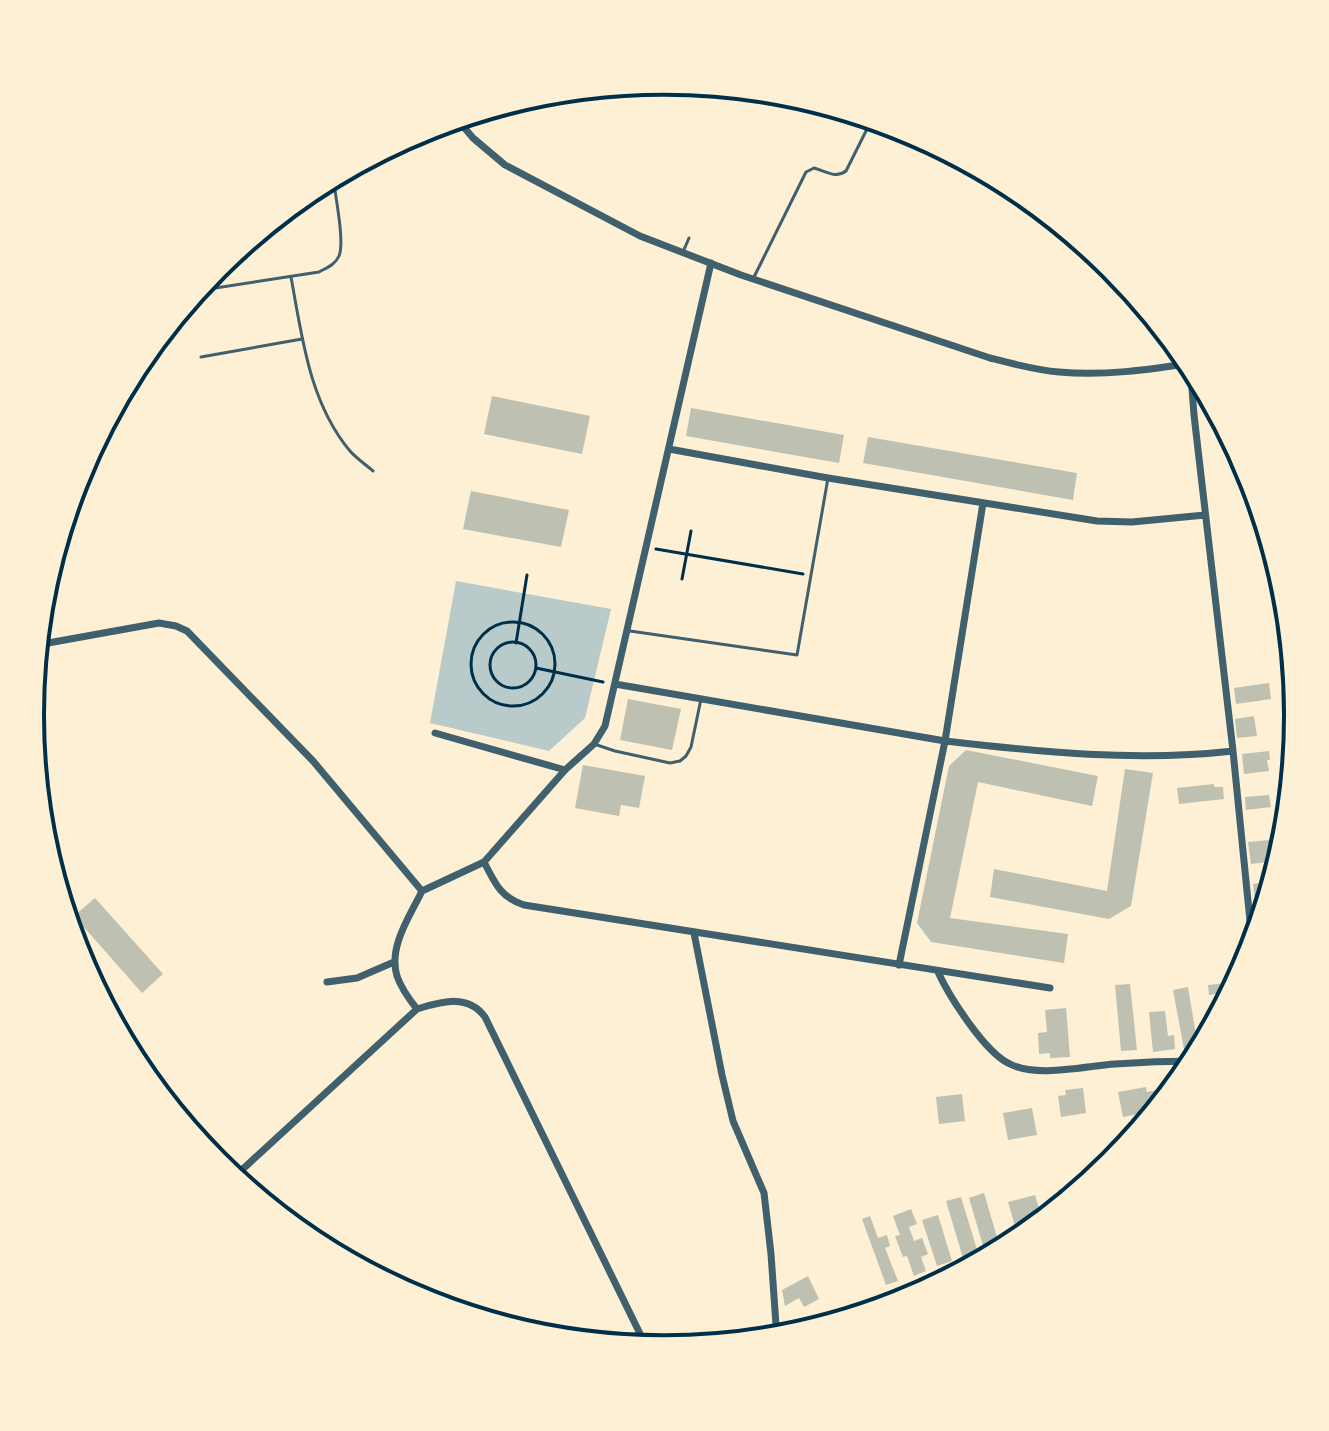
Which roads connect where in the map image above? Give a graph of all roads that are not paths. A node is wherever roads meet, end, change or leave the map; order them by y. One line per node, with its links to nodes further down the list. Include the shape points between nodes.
1 (465, 128): 5 (street, via 516,172 640,236)
2 (867, 129): 8 (lane, via 846,171 836,176 814,168 806,172)
3 (335, 190): 7 (lane, via 340,255 319,272)
4 (689, 238): 5 (lane)
5 (683, 252): 6 (street)
6 (711, 263): 8 (street); 14 (street)
7 (291, 277): 9 (lane); 10 (lane)
8 (753, 279): 12 (street, via 1024,367 1101,374)
9 (215, 288)
10 (302, 339): 11 (lane); 15 (lane, via 320,402 351,453)
11 (201, 357)
12 (1176, 365)
13 (1194, 392): 18 (street)
14 (669, 449): 16 (street); 19 (street)
15 (373, 471)
16 (828, 478): 17 (street); 19 (lane, via 797,655)
17 (983, 503): 18 (street, via 1097,521); 24 (street)
18 (1205, 515): 26 (street)
19 (626, 630): 21 (street)
20 (48, 643): 29 (street, via 159,623 187,631 313,761)
21 (615, 684): 22 (street); 25 (street, via 605,726)
22 (701, 699): 24 (street); 25 (lane, via 691,747 680,761)
23 (435, 733): 27 (street)
24 (945, 741): 26 (street, via 1122,755); 33 (street)
25 (594, 744): 27 (street)
26 (1233, 751): 30 (street)
27 (565, 770): 28 (street)
28 (484, 862): 29 (street); 31 (street, via 505,896 524,905)
29 (422, 891): 32 (street)
30 (1250, 921)
31 (694, 933): 33 (street); 40 (street, via 733,1121 764,1193)
32 (394, 962): 35 (street, via 357,978); 37 (street)
33 (899, 965): 34 (street)
34 (938, 972): 36 (street); 38 (street, via 990,1048 1012,1066 1034,1070)
35 (327, 982)
36 (1050, 988)
37 (417, 1009): 39 (street); 41 (street, via 460,1002 485,1017)
38 (1179, 1061)
39 (242, 1170)
40 (776, 1326)
41 (641, 1335)

